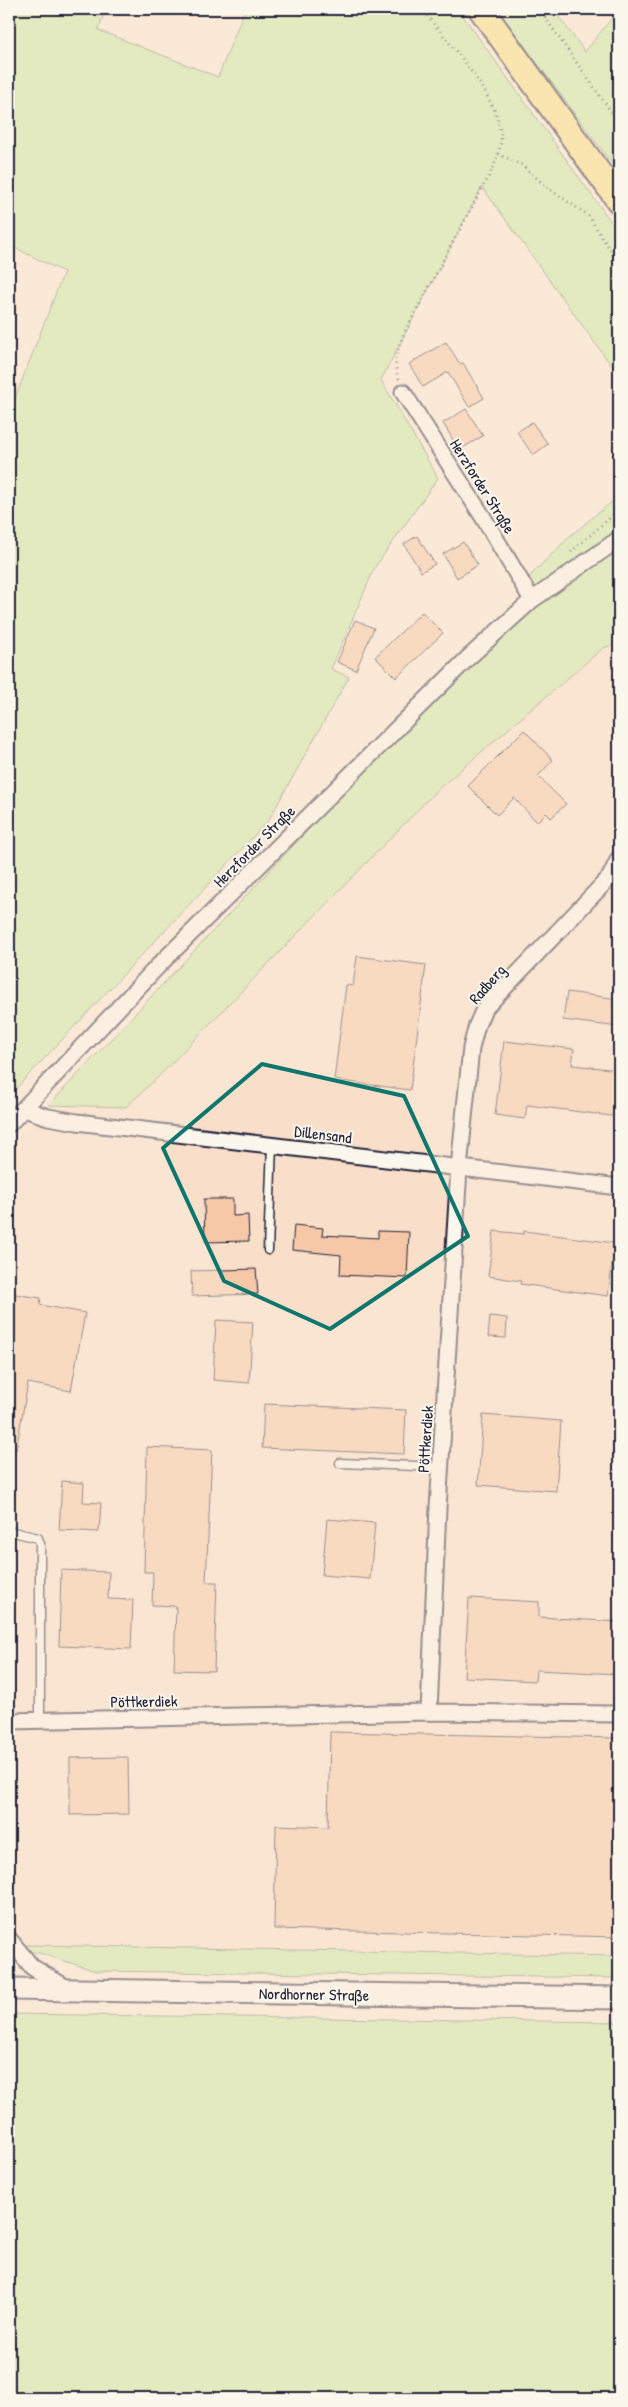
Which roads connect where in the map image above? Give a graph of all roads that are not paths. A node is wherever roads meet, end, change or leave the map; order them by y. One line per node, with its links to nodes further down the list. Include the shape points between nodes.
1 (481, 9): 2 (main road)
2 (619, 201)
3 (404, 392): 5 (street, Herzforder Straße)
4 (619, 539): 5 (street, Herzforder Straße)
5 (532, 600): 7 (street, Herzforder Straße, via 348,775 159,965)
6 (619, 858): 10 (street, Radberg, via 610,877 484,1009 471,1048)
7 (24, 1109): 8 (street, Herzforder Straße); 9 (street, Dillensand, via 77,1122)
8 (9, 1124)
9 (272, 1146): 10 (street, Dillensand); 12 (lane)
10 (459, 1168): 11 (street, Dillensand); 14 (street, Pöttkerdiek)
11 (619, 1187)
12 (268, 1250)
13 (340, 1463): 14 (lane)
14 (440, 1468): 16 (street, Pöttkerdiek)
15 (9, 1531): 19 (lane, via 38,1538 40,1544)
16 (429, 1712): 17 (street, Pöttkerdiek); 19 (street, Pöttkerdiek)
17 (619, 1714)
18 (9, 1721): 19 (street, Pöttkerdiek)
19 (40, 1721)
20 (9, 1939): 22 (street, via 32,1967)
21 (9, 1989): 22 (main road, Nordhorner Straße)
22 (74, 1992): 23 (main road, Nordhorner Straße)
23 (619, 1998)

